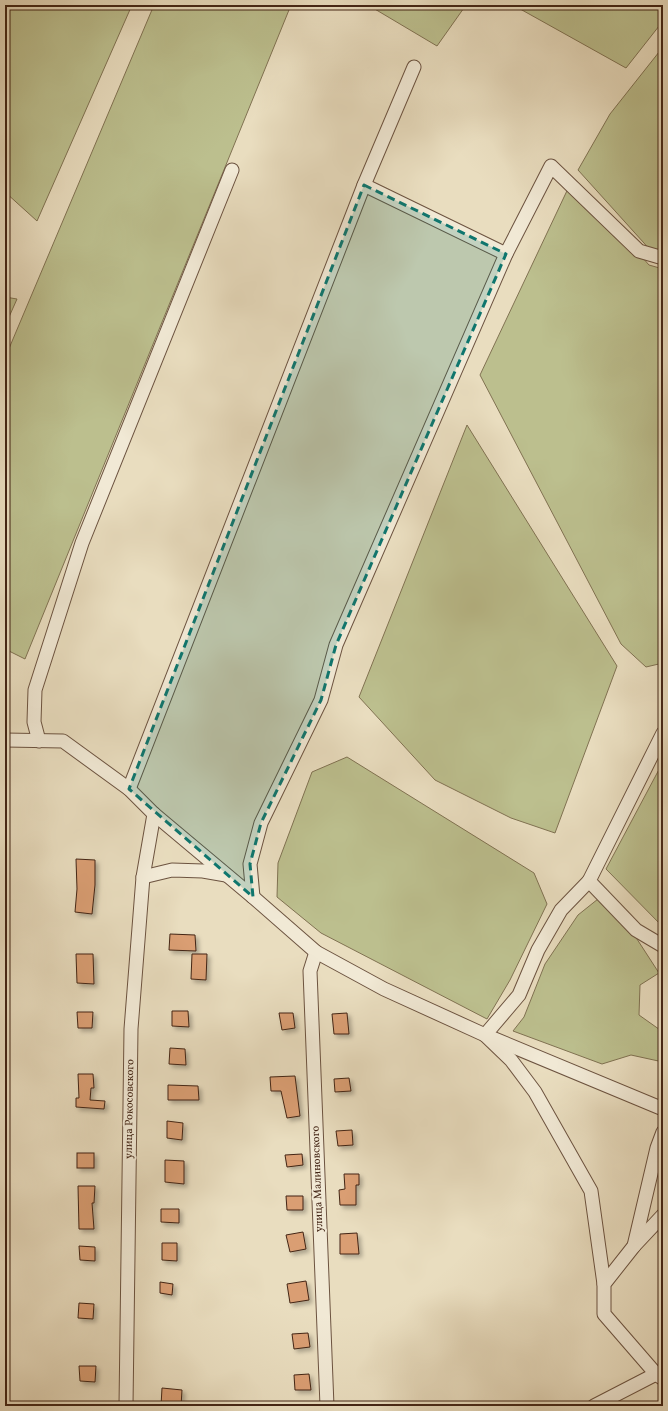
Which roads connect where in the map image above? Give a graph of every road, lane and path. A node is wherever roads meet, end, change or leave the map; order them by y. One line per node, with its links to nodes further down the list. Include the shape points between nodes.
1 (414, 67): 3 (street)
2 (232, 170): 8 (street, via 82,543 35,690 34,722)
3 (364, 185): 4 (street); 9 (street)
4 (506, 254): 5 (street, via 551,166 639,251); 14 (street, via 336,644 321,700 261,823 250,864)
5 (663, 258)
6 (663, 733): 13 (street)
7 (5, 740): 8 (street)
8 (39, 741): 9 (street, via 63,741)
9 (129, 789): 10 (street)
10 (154, 814): 11 (street); 12 (street, улица Рокосовского)
11 (227, 875): 12 (street, via 172,870); 14 (street)
12 (143, 877): 24 (street, улица Рокосовского, via 131,1029)
13 (589, 881): 15 (street, via 636,930); 17 (street, via 561,910 538,950 519,995)
14 (253, 897): 16 (street)
15 (663, 946)
16 (316, 952): 17 (street, via 384,989); 25 (street, улица Малиновского, via 310,971)
17 (485, 1035): 18 (street); 22 (street, via 511,1060 535,1092 591,1191)
18 (663, 1109)
19 (663, 1132): 21 (street)
20 (663, 1215): 21 (street)
21 (634, 1246): 22 (street)
22 (604, 1284): 23 (street, via 604,1314)
23 (659, 1376): 26 (street)
24 (126, 1406)
25 (327, 1406)
26 (594, 1406)

